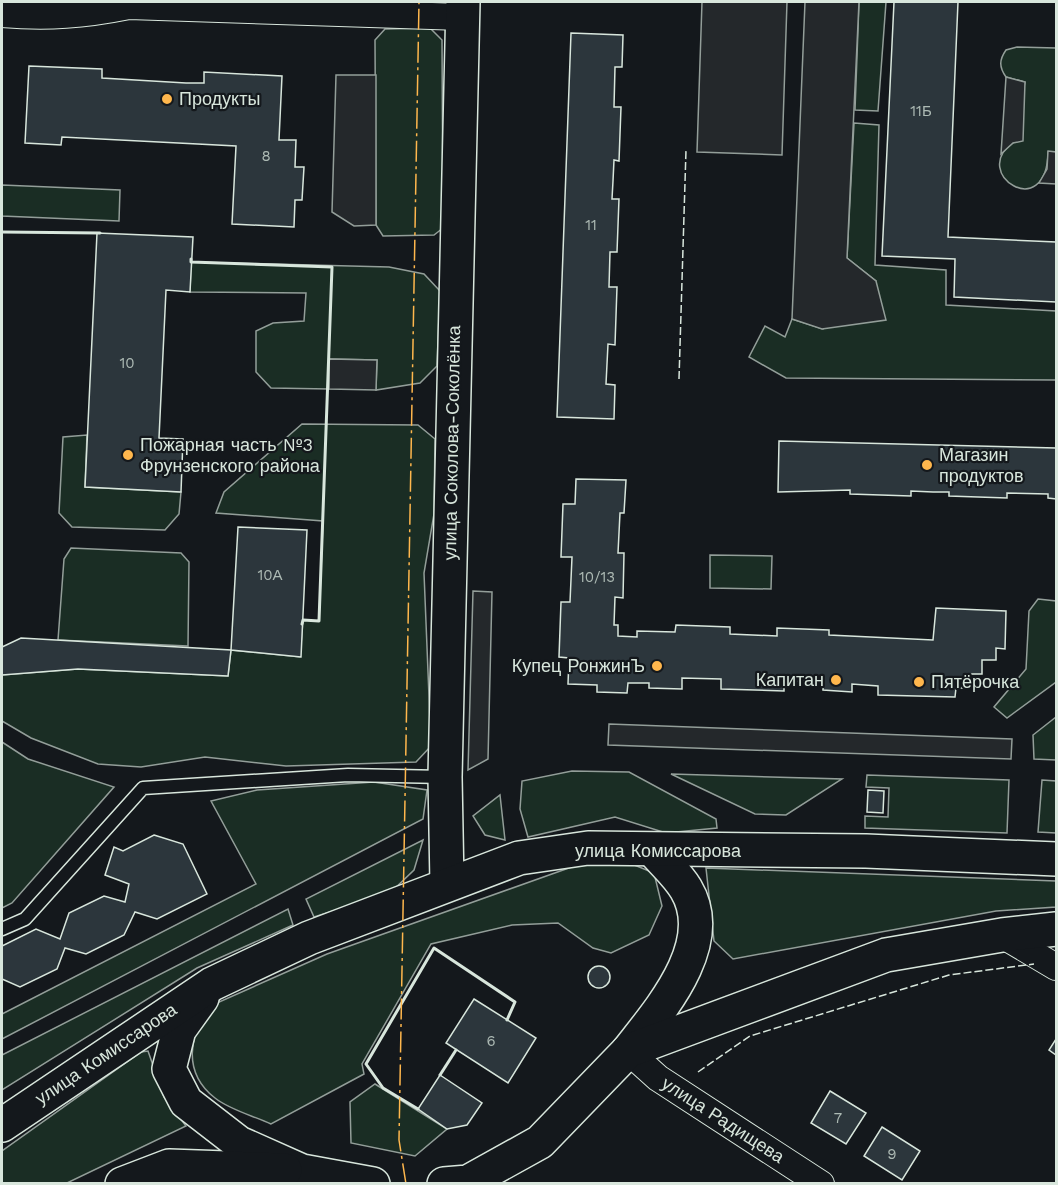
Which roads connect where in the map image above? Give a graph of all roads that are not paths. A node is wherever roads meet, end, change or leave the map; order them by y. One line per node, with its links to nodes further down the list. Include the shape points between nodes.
1 (463, 9): 2 (street, via 129,6 77,16); 3 (main road, улица Соколова-Соколёнка)
2 (2, 14)
3 (445, 777): 6 (main road, улица Соколова-Соколёнка); 7 (lane, via 348,775 143,788 25,919)
4 (653, 850): 5 (main road, улица Комиссарова, via 866,851); 6 (main road, улица Комиссарова, via 588,848 519,858); 12 (main road, via 687,890 694,915 692,949 674,991)
5 (1056, 859)
6 (447, 884): 11 (main road, улица Комиссарова, via 309,938)
7 (2, 929)
8 (1056, 929): 9 (main road)
9 (1002, 935): 10 (street); 12 (main road, via 886,955)
10 (1056, 967)
11 (212, 984): 13 (main road, улица Комиссарова); 14 (main road, улица Комиссарова, via 179,1030 170,1069 186,1102 239,1143)
12 (628, 1051): 15 (main road, via 540,1142); 18 (street, улица Радищева, via 658,1078)
13 (2, 1125)
14 (302, 1171): 16 (main road, улица Комиссарова, via 169,1166); 17 (main road, улица Комиссарова)
15 (460, 1183)
16 (122, 1184)
17 (373, 1184)
18 (821, 1184)

